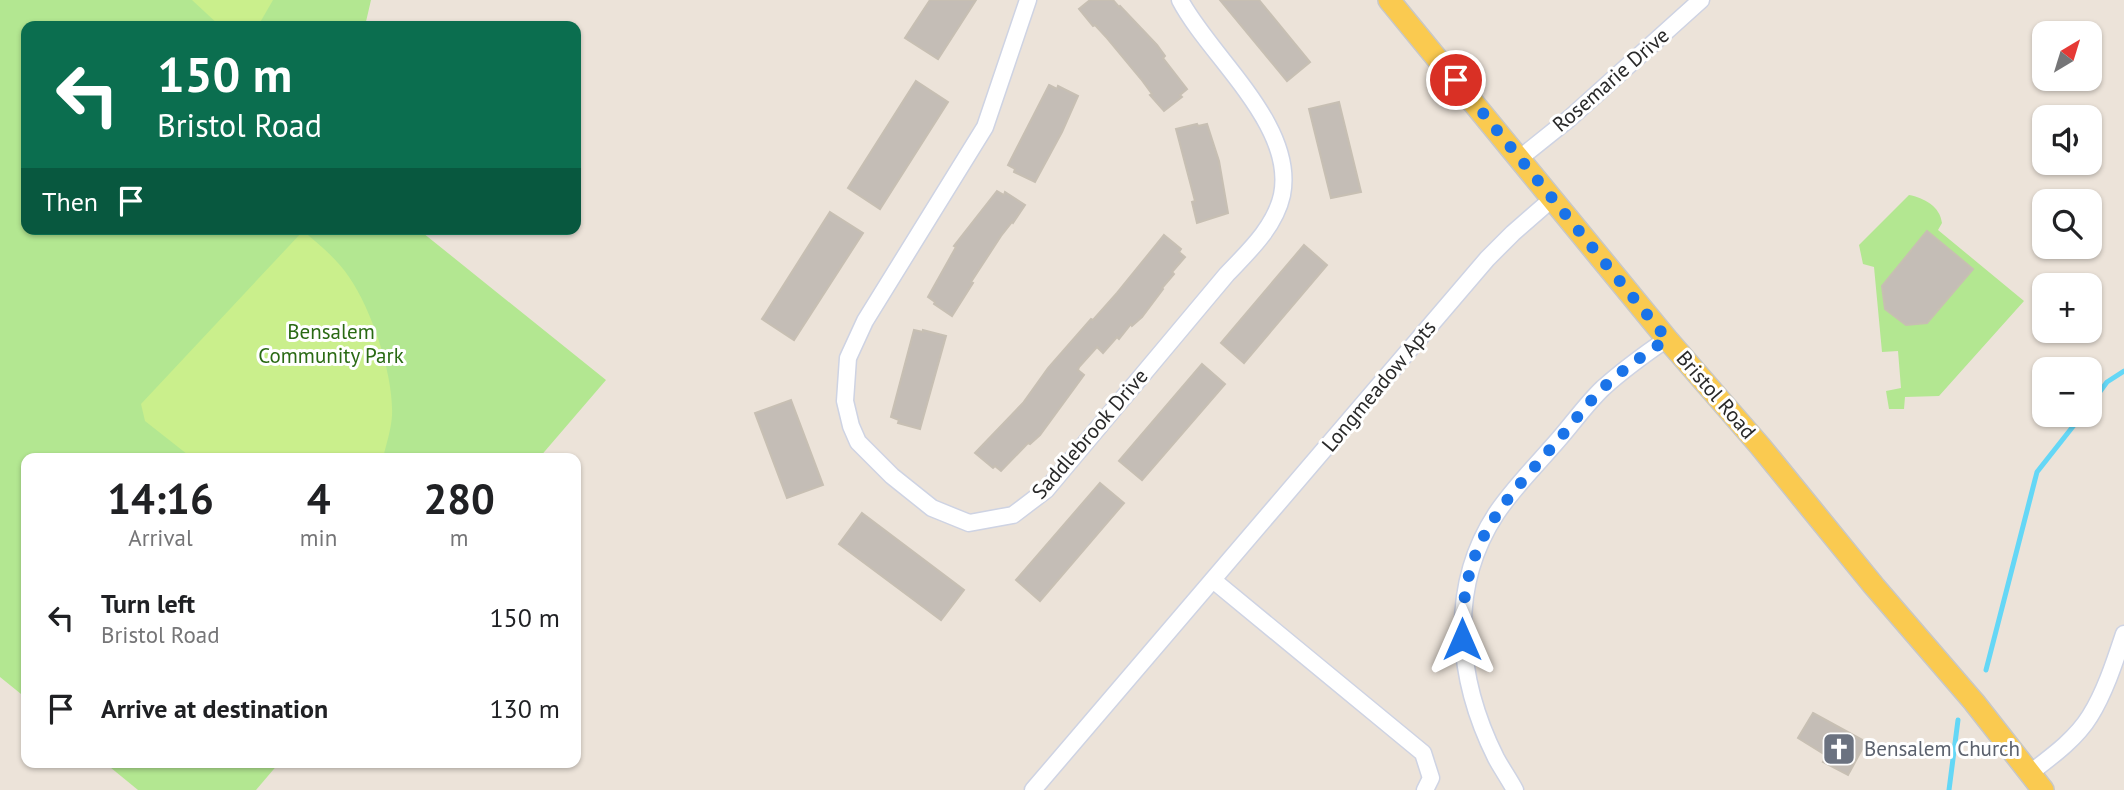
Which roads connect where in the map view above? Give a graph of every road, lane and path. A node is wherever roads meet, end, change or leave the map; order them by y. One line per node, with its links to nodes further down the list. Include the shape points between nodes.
1 (1028, 0): 2 (street, Saddlebrook Drive, via 985,127 865,321 846,368 845,401 858,442 932,508 969,523 1013,515 1046,490 1256,244 1282,195 1281,159 1262,112)
2 (1180, 0)
3 (1389, 0): 5 (main road, Bristol Road)
4 (1701, 0): 5 (street, Rosemarie Drive)
5 (1520, 158): 6 (main road, Bristol Road)
6 (1552, 199): 7 (main road, Bristol Road); 8 (street, Longmeadow Apts, via 1487,259)
7 (1667, 339): 10 (main road, Bristol Road); 13 (street, via 1602,389 1513,491 1485,531 1476,553 1462,605 1465,667 1472,698)
8 (1213, 580): 11 (street, Longmeadow Apts); 12 (street, via 1423,753 1431,778)
9 (2124, 634): 10 (street, via 2098,703)
10 (2037, 782)
11 (1033, 790)
12 (1424, 790)
13 (1515, 790)

